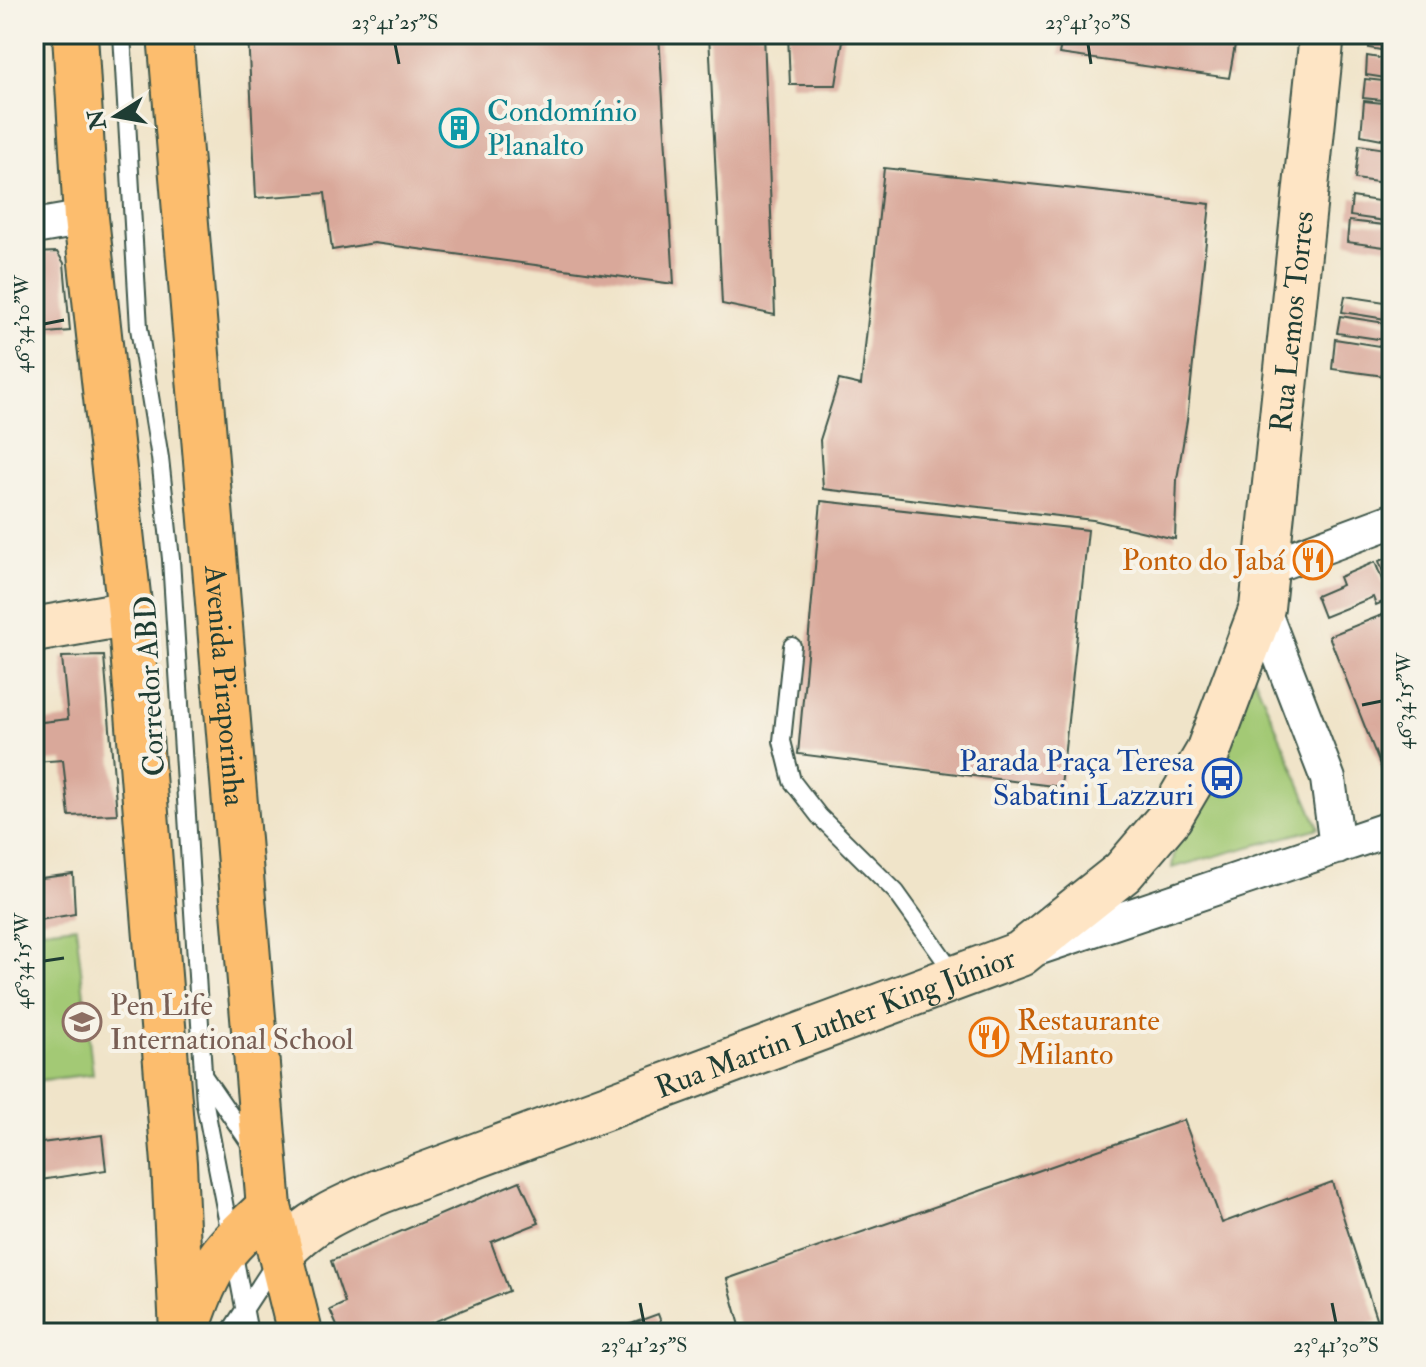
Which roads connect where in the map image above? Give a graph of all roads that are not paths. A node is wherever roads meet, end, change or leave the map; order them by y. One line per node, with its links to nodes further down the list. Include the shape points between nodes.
1 (75, 34): 5 (main road)
2 (122, 34): 17 (lane, Corredor ABD, via 139,328 171,559)
3 (170, 34): 18 (main road, Avenida Piraporinha)
4 (1322, 34): 8 (street, Rua Lemos Torres)
5 (86, 218): 6 (street); 9 (main road)
6 (34, 227)
7 (1392, 521): 8 (street)
8 (1264, 588): 12 (street, Rua Lemos Torres); 15 (street, Rua Lemos Torres, via 1207,754 1170,817 1123,872)
9 (130, 613): 10 (street); 23 (main road)
10 (34, 630)
11 (792, 646): 16 (lane, via 782,741 792,781 819,816 896,892)
12 (1328, 779): 13 (street, Rua Lemos Torres); 14 (street, Rua Lemos Torres)
13 (1383, 831): 14 (street, Rua Martin Luther King Júnior)
14 (1337, 847): 15 (street, Rua Martin Luther King Júnior)
15 (1020, 954): 16 (street, Rua Martin Luther King Júnior)
16 (957, 977): 19 (street, Rua Martin Luther King Júnior)
17 (202, 1075): 18 (lane); 20 (lane, Corredor ABD)
18 (268, 1186): 19 (street, Rua Martin Luther King Júnior); 20 (main road); 21 (main road, Avenida Piraporinha)
19 (337, 1210): 21 (street, Rua Martin Luther King Júnior, via 296,1235)
20 (230, 1244): 22 (lane, Corredor ABD); 23 (main road, via 209,1269)
21 (281, 1254): 22 (lane); 26 (main road, Avenida Piraporinha)
22 (243, 1306): 24 (lane); 25 (lane, Corredor ABD)
23 (184, 1333)
24 (229, 1333)
25 (249, 1333)
26 (300, 1333)

